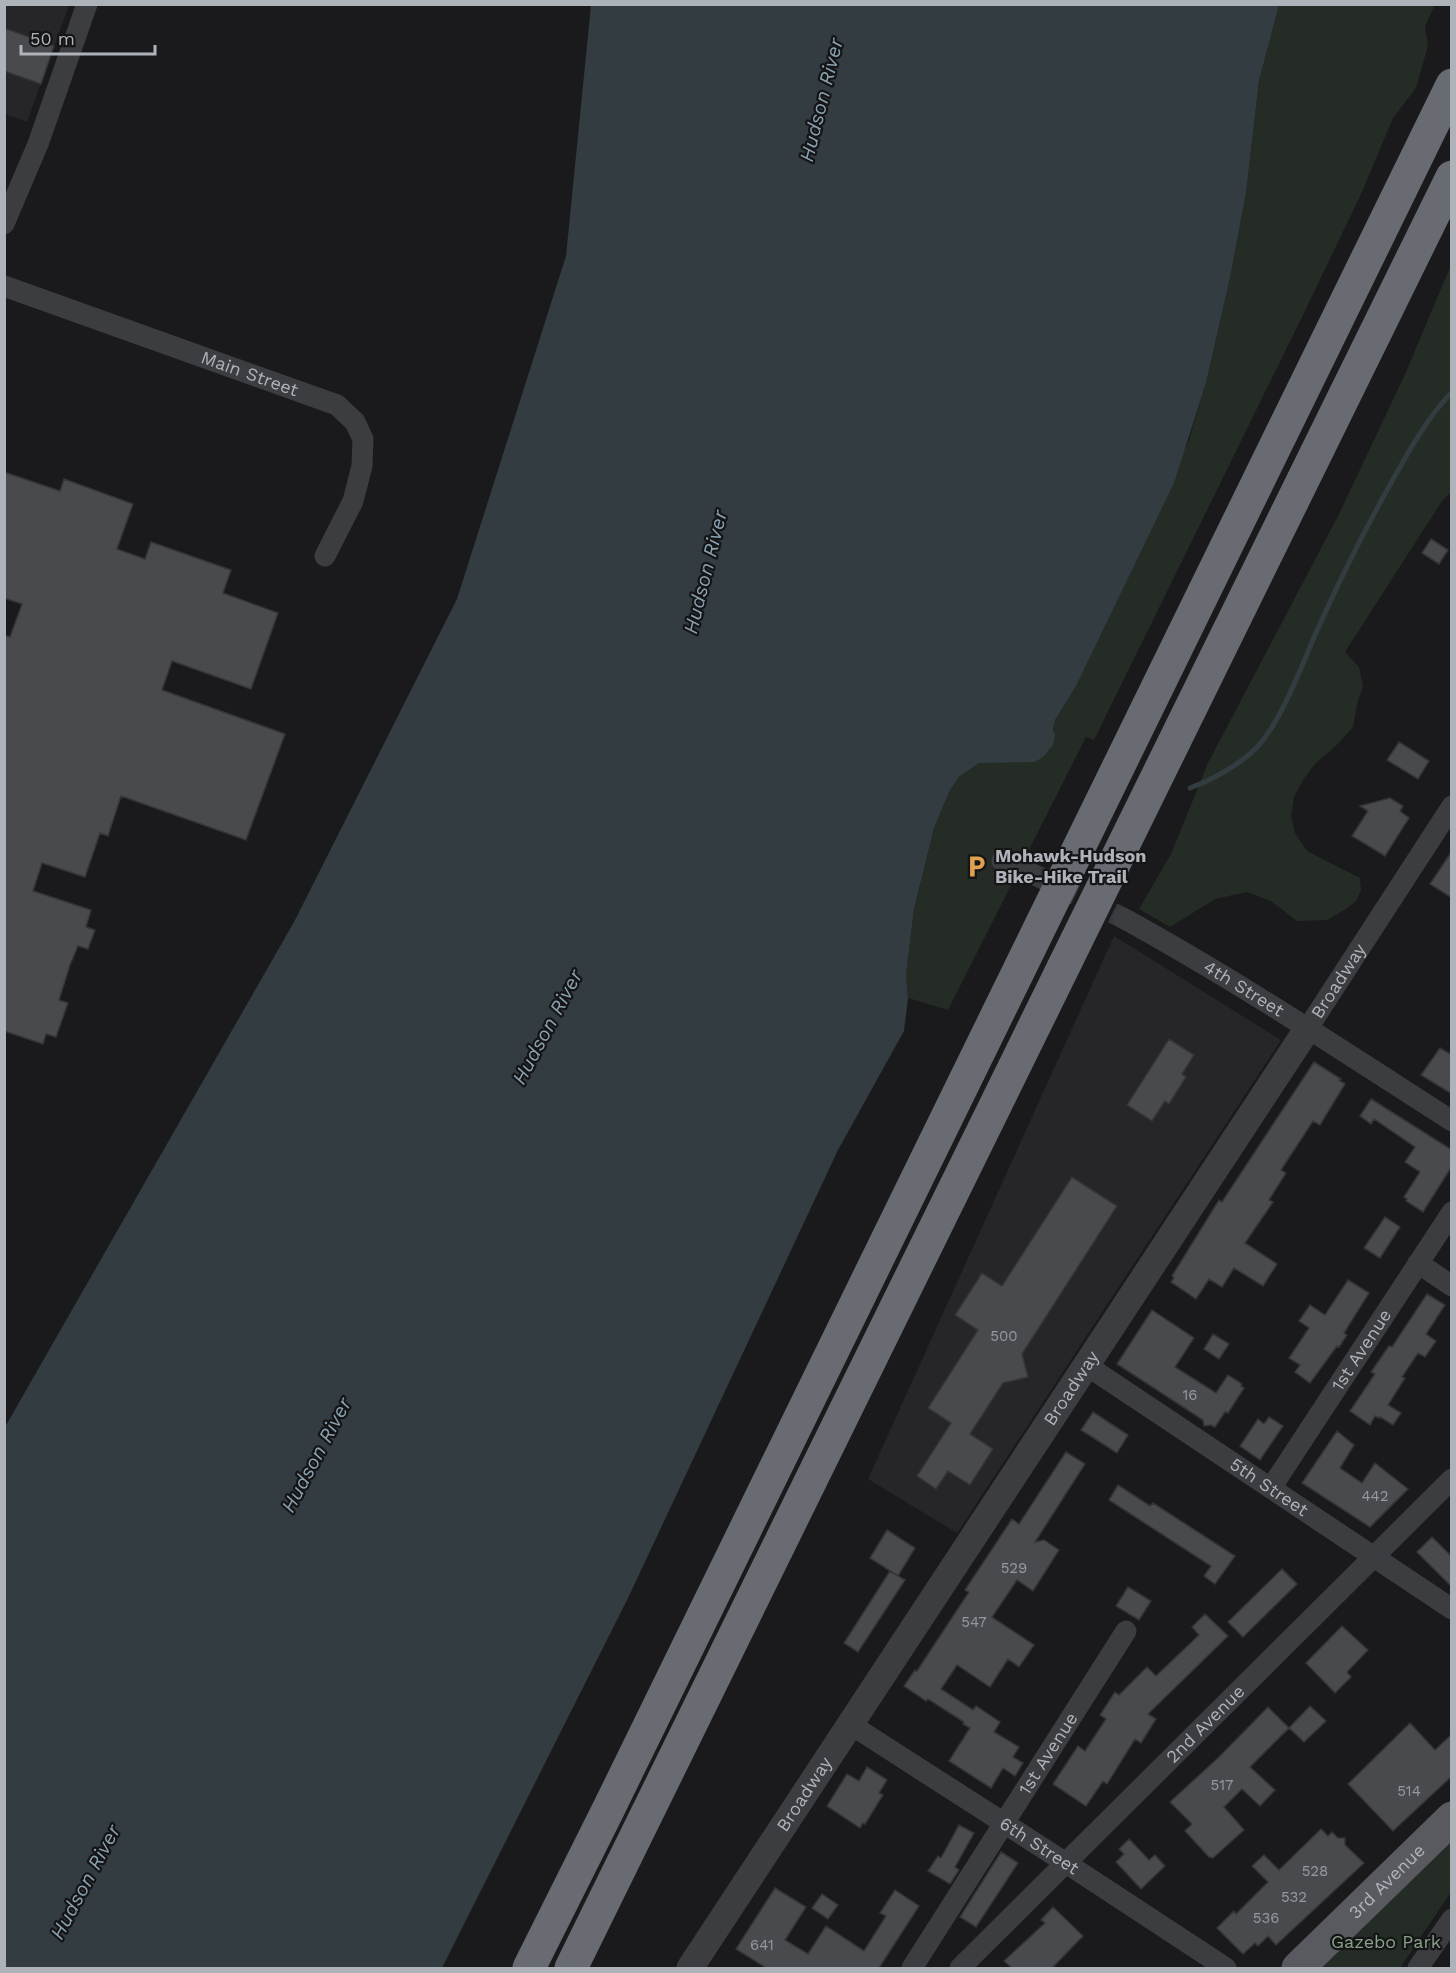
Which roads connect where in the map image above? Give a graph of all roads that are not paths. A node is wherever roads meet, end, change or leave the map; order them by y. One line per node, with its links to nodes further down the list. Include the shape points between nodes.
1 (87, 4): 4 (street, via 38,144)
2 (1452, 85): 27 (highway)
3 (1452, 177): 28 (highway)
4 (4, 224)
5 (4, 286): 6 (street, Main Street, via 337,405 355,422 363,439 363,466 353,501)
6 (325, 556)
7 (1452, 806): 11 (street, Broadway)
8 (1002, 861): 9 (street)
9 (1029, 872)
10 (1123, 918): 11 (street, 4th Street)
11 (1308, 1028): 12 (street, 4th Street); 16 (street, Broadway)
12 (1452, 1120)
13 (1452, 1212): 14 (street, 1st Avenue)
14 (1418, 1263): 15 (street); 18 (street, 1st Avenue)
15 (1452, 1286)
16 (1086, 1365): 18 (street, 5th Street); 22 (street, Broadway)
17 (1452, 1479): 19 (street, 2nd Avenue)
18 (1271, 1488): 19 (street, 5th Street)
19 (1374, 1556): 20 (street, 5th Street); 25 (street, 2nd Avenue)
20 (1452, 1609)
21 (1126, 1631): 24 (street, 1st Avenue)
22 (850, 1724): 24 (street, 6th Street); 29 (street, Broadway)
23 (1452, 1818): 33 (main road, 3rd Avenue)
24 (1003, 1822): 25 (street, 6th Street); 30 (street, 1st Avenue)
25 (1066, 1863): 31 (street, 2nd Avenue); 32 (street, 6th Street)
26 (1452, 1919): 34 (street)
27 (529, 1968)
28 (571, 1968)
29 (690, 1968)
30 (912, 1968)
31 (960, 1968)
32 (1226, 1968)
33 (1298, 1968)
34 (1418, 1968)

